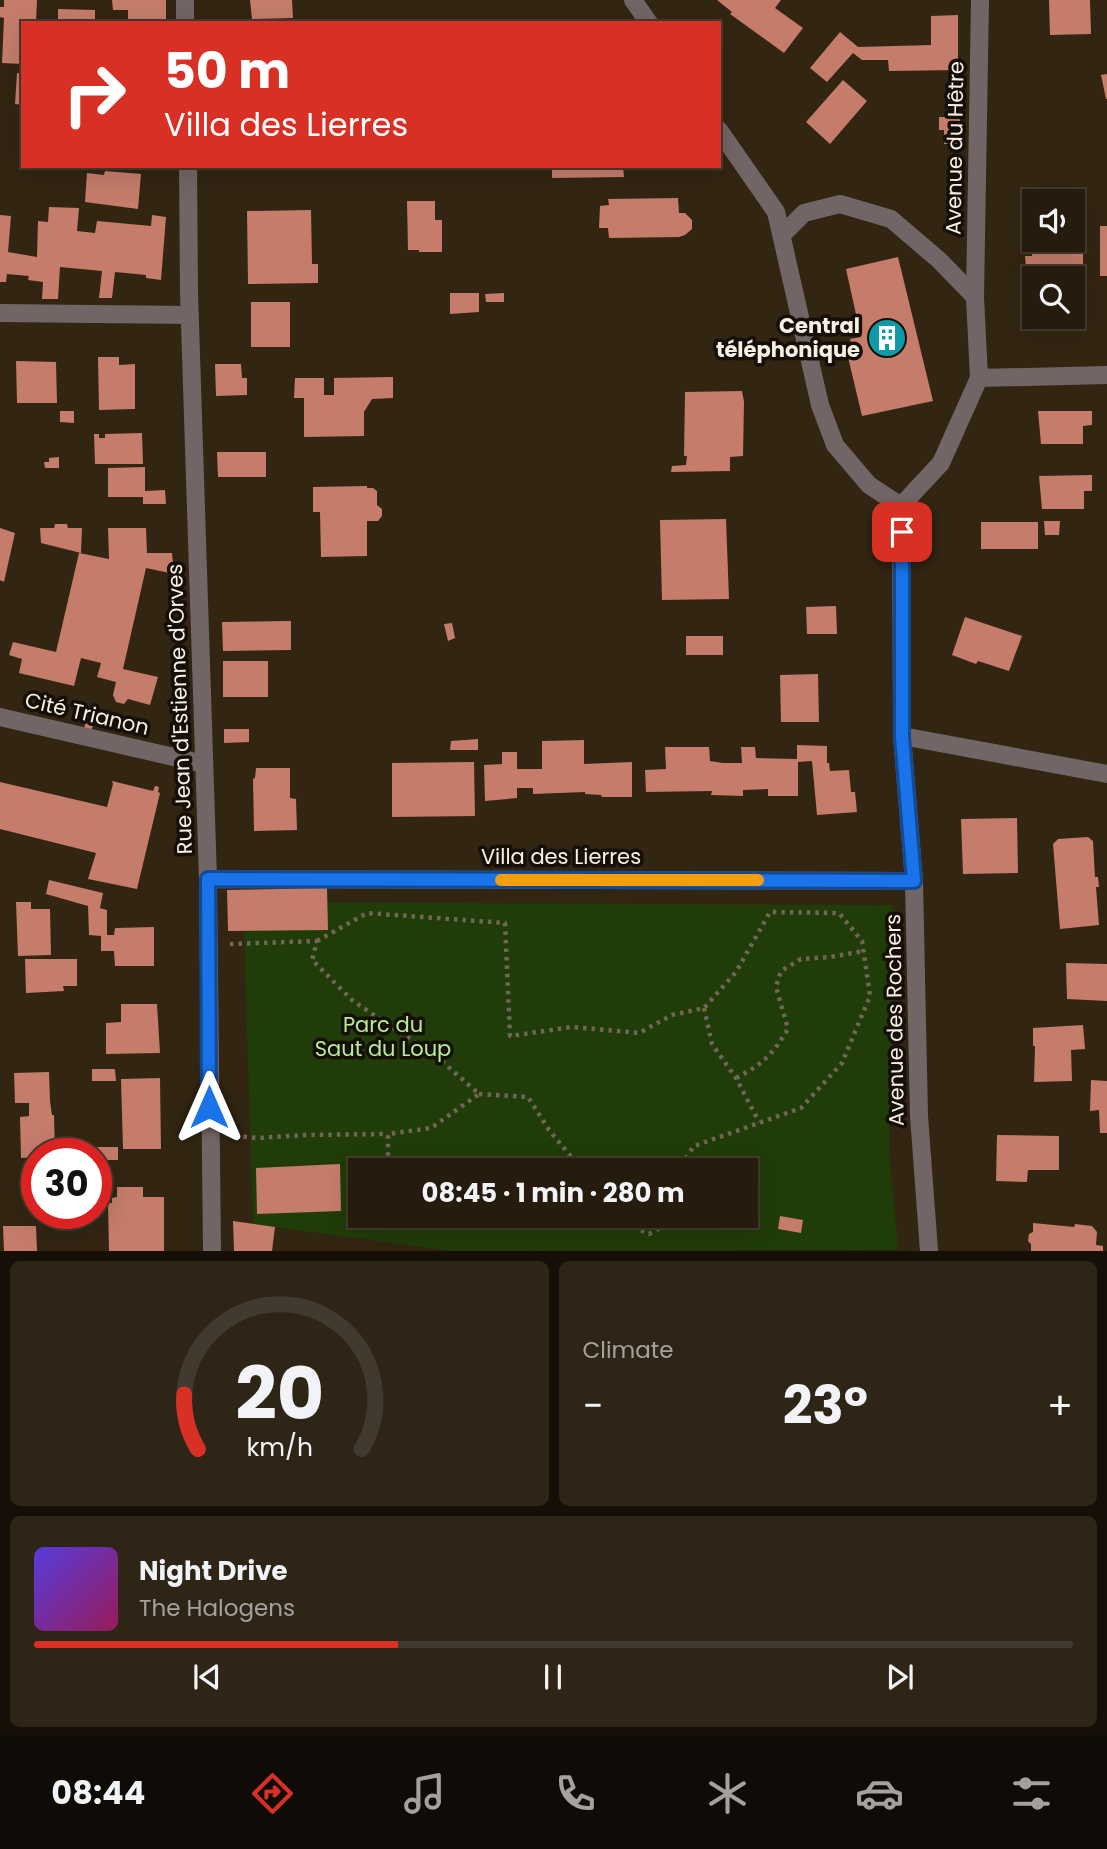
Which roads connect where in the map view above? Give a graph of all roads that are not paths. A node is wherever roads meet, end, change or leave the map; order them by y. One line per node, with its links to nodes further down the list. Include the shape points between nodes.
1 (185, 0): 4 (street)
2 (632, 0): 5 (street)
3 (980, 0): 9 (street, Avenue du Hêtre)
4 (185, 21)
5 (648, 21)
6 (721, 133): 8 (street, via 776,212)
7 (188, 168): 11 (street, Rue Jean d'Estienne d'Orves)
8 (782, 235): 9 (street, via 804,213 840,204 891,219); 14 (street, via 820,405 835,445 869,485)
9 (975, 297): 13 (street, Avenue du Hêtre)
10 (0, 313): 11 (street)
11 (190, 315): 17 (street, Rue Jean d'Estienne d'Orves)
12 (1107, 376): 13 (street)
13 (979, 378): 14 (street, via 941,463)
14 (901, 506): 16 (street, Avenue des Rochers)
15 (0, 717): 17 (street, Cité Trianon)
16 (902, 737): 18 (street); 20 (street, Avenue des Rochers)
17 (204, 764): 19 (street, Rue Jean d'Estienne d'Orves)
18 (1107, 774)
19 (208, 879): 20 (street, Villa des Lierres); 21 (street, Rue Jean d'Estienne d'Orves)
20 (914, 881): 22 (street, Avenue des Rochers, via 919,1116)
21 (212, 1251)
22 (929, 1251)

